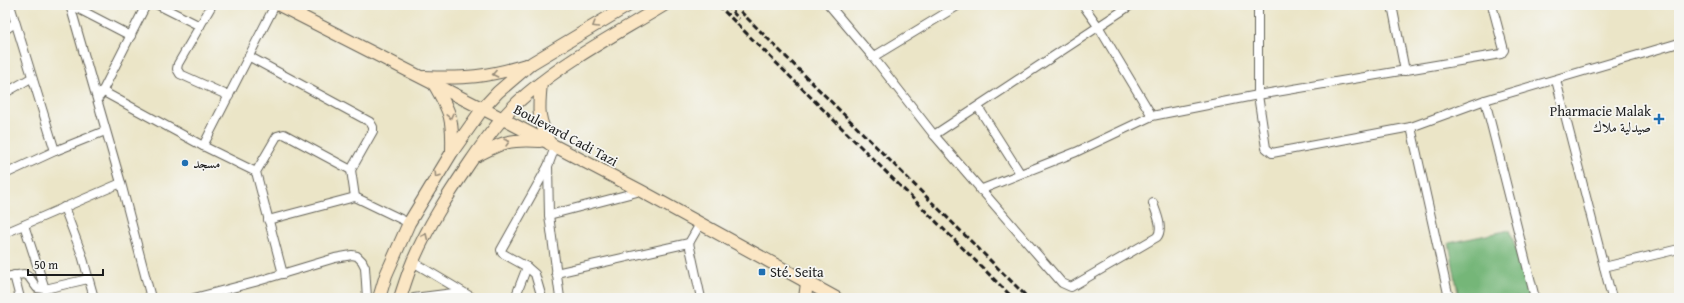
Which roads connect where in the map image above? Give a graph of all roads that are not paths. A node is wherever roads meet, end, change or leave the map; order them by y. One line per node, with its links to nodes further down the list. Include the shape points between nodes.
1 (10, 5): 17 (street)
2 (71, 5): 21 (street); 36 (street)
3 (146, 5): 21 (street)
4 (158, 5): 18 (street)
5 (212, 5): 18 (street)
6 (275, 5): 23 (street)
7 (279, 5): 27 (main road, Boulevard Cadi Tazi)
8 (629, 5): 25 (main road, one-way to 25)
9 (664, 5): 30 (main road, via 564,66)
10 (829, 5): 24 (street)
11 (959, 5): 24 (street)
12 (1083, 5): 19 (street)
13 (1131, 5): 19 (street)
14 (1258, 5): 34 (street)
15 (1392, 5): 26 (street)
16 (1492, 5): 26 (street, via 1504,50 1501,54)
17 (15, 23): 20 (street); 28 (street)
18 (200, 26): 35 (street, via 177,69 180,74)
19 (1098, 26): 38 (street); 40 (street)
20 (5, 30)
21 (131, 36): 32 (street)
22 (1679, 43): 29 (street)
23 (250, 57): 35 (street); 51 (street, via 370,122 373,131)
24 (873, 57): 44 (street)
25 (532, 63): 27 (main road, one-way to 27, via 478,77); 39 (main road, via 498,92)
26 (1405, 71): 34 (street)
27 (420, 77): 31 (main road, Boulevard Cadi Tazi)
28 (31, 78): 33 (street); 47 (street)
29 (1556, 80): 37 (street); 71 (street)
30 (541, 83): 41 (main road, via 526,94); 45 (main road, via 539,115)
31 (434, 84): 39 (main road, Boulevard Cadi Tazi); 48 (main road, one-way to 48, via 451,116)
32 (102, 91): 36 (street); 46 (street)
33 (5, 93)
34 (1258, 95): 40 (street); 42 (street, via 1266,148 1272,153)
35 (229, 96): 46 (street)
36 (98, 100): 43 (street)
37 (1485, 100): 42 (street); 97 (street)
38 (978, 107): 44 (street); 53 (street)
39 (484, 108): 41 (main road, Boulevard Cadi Tazi); 48 (main road)
40 (1152, 116): 53 (street, via 1076,152)
41 (503, 119): 45 (main road, Boulevard Cadi Tazi); 49 (main road)
42 (1411, 126): 96 (street)
43 (105, 131): 47 (street); 55 (street)
44 (934, 135): 56 (street)
45 (550, 144): 49 (main road, one-way to 45, via 511,140); 50 (street); 57 (main road, Boulevard Cadi Tazi)
46 (203, 146): 52 (street)
47 (55, 151): 54 (street)
48 (452, 152): 63 (main road, one-way to 63)
49 (473, 158): 69 (main road, one-way to 49, via 428,228)
50 (548, 166): 61 (street); 70 (street, via 501,250)
51 (351, 170): 52 (street, via 280,134); 58 (street)
52 (256, 172): 62 (street)
53 (1020, 173): 56 (street)
54 (5, 174)
55 (121, 183): 60 (street); 83 (street)
56 (980, 190): 59 (street, via 1062,283 1071,287 1160,234)
57 (641, 191): 61 (street); 64 (main road, Boulevard Cadi Tazi)
58 (355, 197): 62 (street); 63 (street)
59 (1153, 203)
60 (64, 207): 65 (street); 76 (street)
61 (549, 215): 72 (street)
62 (268, 220): 73 (street)
63 (409, 223): 86 (main road, via 386,275)
64 (700, 224): 67 (street); 77 (main road, Boulevard Cadi Tazi)
65 (24, 225): 66 (street); 78 (street)
66 (5, 233)
67 (689, 243): 72 (street); 93 (street)
68 (1679, 249): 71 (street)
69 (413, 262): 80 (street); 87 (main road)
70 (527, 267): 90 (street); 91 (street, via 534,274)
71 (1604, 267): 98 (street)
72 (556, 273): 92 (street)
73 (283, 274): 79 (street); 85 (street, via 335,258 357,256 364,267)
74 (14, 275): 75 (street); 78 (street, via 26,274 35,286); 81 (street)
75 (5, 277)
76 (88, 279): 78 (street); 82 (street)
77 (806, 283): 94 (main road); 95 (main road, Boulevard Cadi Tazi)
78 (45, 289)
79 (221, 295): 84 (street)
80 (462, 295): 88 (street); 89 (street)
81 (20, 298)
82 (94, 298)
83 (151, 298)
84 (194, 298)
85 (367, 298)
86 (379, 298)
87 (400, 298)
88 (414, 298)
89 (473, 298)
90 (514, 298)
91 (542, 298)
92 (560, 298)
93 (702, 298)
94 (805, 298)
95 (836, 298)
96 (1449, 298)
97 (1535, 298)
98 (1612, 298)

